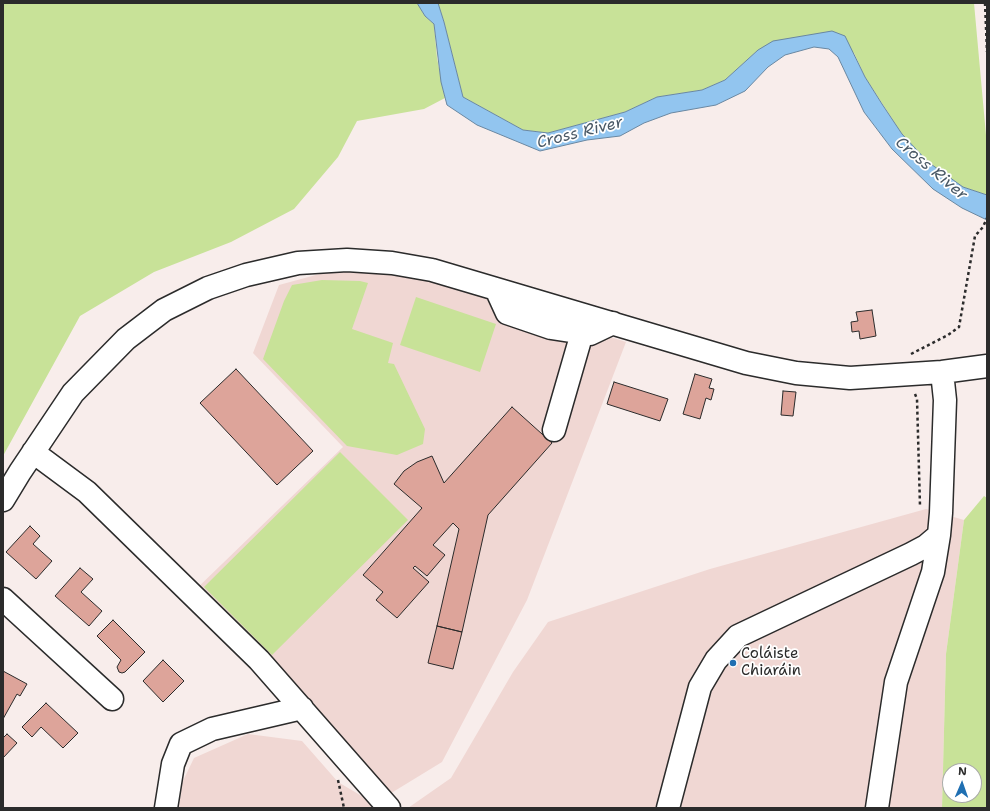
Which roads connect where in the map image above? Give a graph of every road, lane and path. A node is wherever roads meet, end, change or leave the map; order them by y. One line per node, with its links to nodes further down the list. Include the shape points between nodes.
1 (985, 3): 2 (path)
2 (987, 52)
3 (987, 218): 7 (path, via 975,236 959,327)
4 (496, 289): 5 (street); 6 (street, via 507,313 551,328); 12 (street, via 432,270 392,262 347,260 298,263 246,275 208,288 164,310 126,339 72,393)
5 (613, 324): 6 (street, via 590,334); 9 (street, via 746,363 796,373 850,378)
6 (582, 333): 11 (street)
7 (905, 356)
8 (987, 366): 9 (street)
9 (942, 372): 15 (street, via 945,400)
10 (909, 390): 14 (path, via 917,399)
11 (554, 430)
12 (33, 452): 13 (street); 18 (street, via 87,492 259,660)
13 (3, 500)
14 (920, 513)
15 (939, 535): 21 (street, via 912,554 738,636 716,660 700,687); 22 (street, via 933,572 896,682)
16 (3, 599): 17 (street)
17 (112, 699)
18 (302, 708): 19 (street, via 212,729 181,744 173,764); 20 (street)
19 (166, 808)
20 (390, 808)
21 (668, 808)
22 (877, 808)

